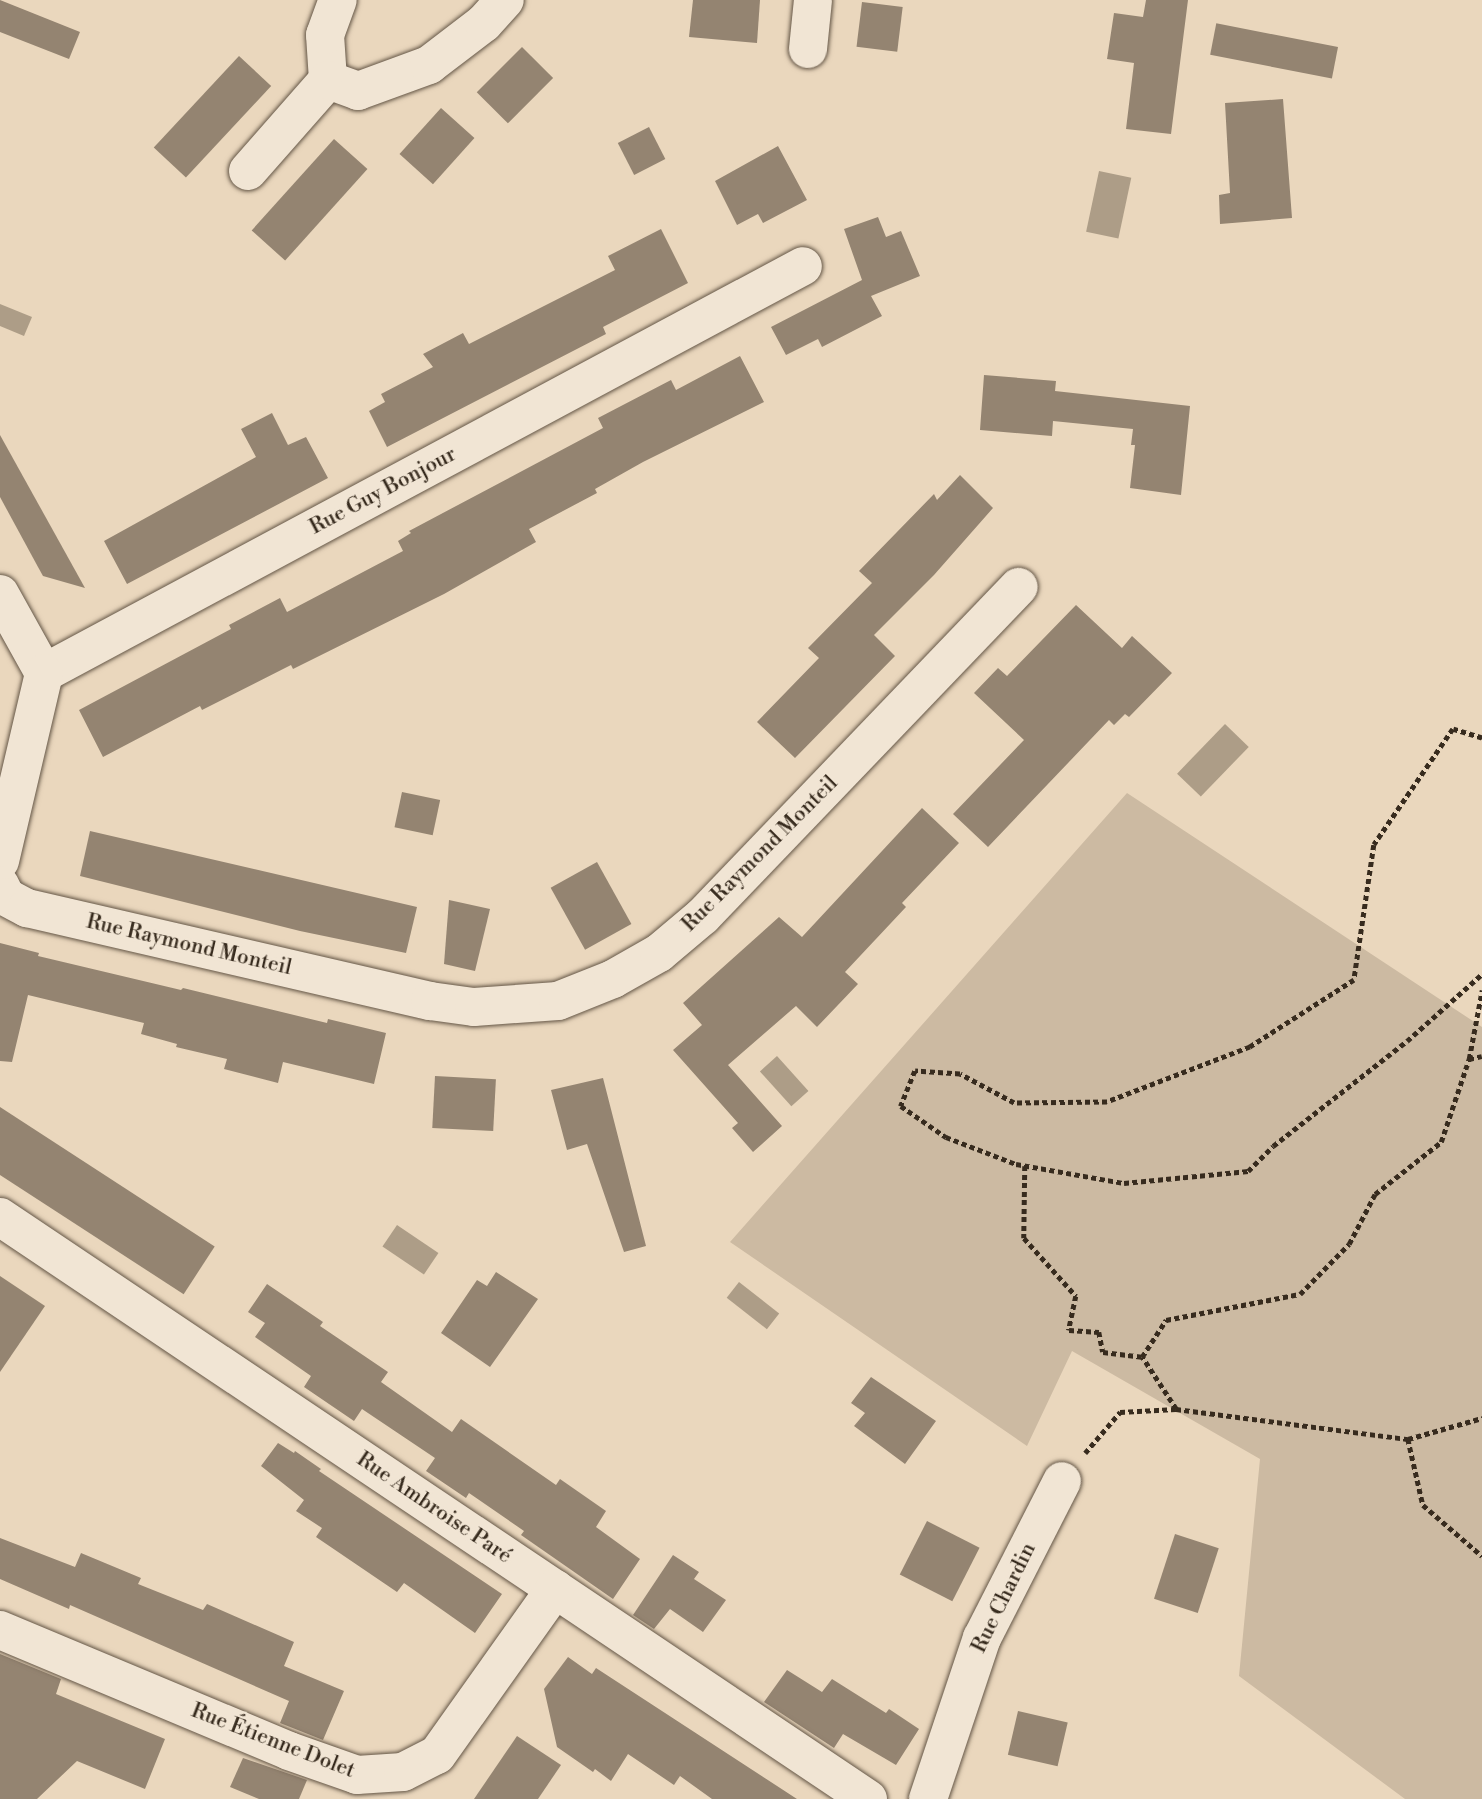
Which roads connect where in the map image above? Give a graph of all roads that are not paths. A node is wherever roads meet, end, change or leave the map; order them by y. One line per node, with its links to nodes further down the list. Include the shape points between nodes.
1 (338, 0): 5 (street, via 325,35)
2 (505, 0): 5 (street, via 484,23 429,65 358,91)
3 (813, 0): 4 (street)
4 (808, 48)
5 (328, 80): 6 (street)
6 (248, 171)
7 (803, 266): 10 (street, Rue Guy Bonjour)
8 (1019, 587): 12 (street, Rue Raymond Monteil, via 704,916 659,953 613,979 558,1001 474,1007 430,1001 27,908 6,897)
9 (0, 593): 10 (street)
10 (44, 673): 11 (street)
11 (0, 861)
12 (0, 885)
13 (0, 1217): 15 (street, Rue Ambroise Paré)
14 (1062, 1481): 18 (street, Rue Chardin, via 982,1638)
15 (555, 1589): 16 (street, Rue Étienne Dolet, via 437,1755 403,1772 357,1775); 17 (street, Rue Ambroise Paré)
16 (0, 1630)
17 (868, 1799)
18 (928, 1799)

